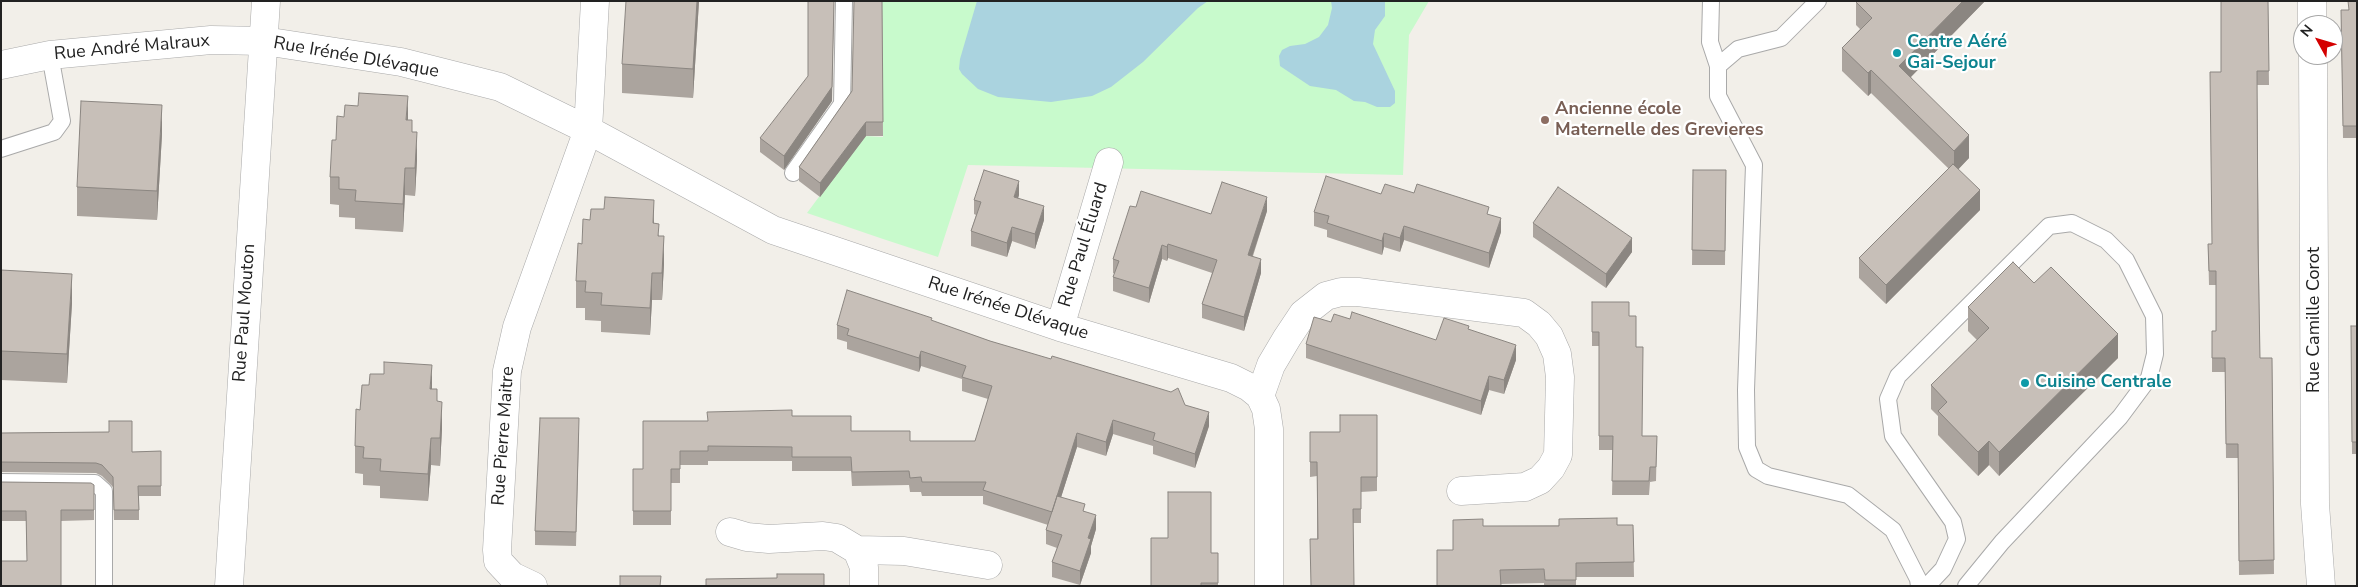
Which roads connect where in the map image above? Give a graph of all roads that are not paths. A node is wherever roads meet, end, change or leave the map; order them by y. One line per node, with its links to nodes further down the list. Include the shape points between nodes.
1 (266, 1): 8 (street, Rue Paul Mouton)
2 (595, 1): 13 (street)
3 (844, 1): 16 (lane, via 842,104)
4 (1711, 1): 12 (lane, via 1710,42)
5 (1818, 1): 12 (lane, via 1781,38 1738,49)
6 (2312, 1): 7 (street)
7 (2312, 15)
8 (264, 41): 9 (street, Rue André Malraux, via 211,40); 13 (street, Rue Irénée Dlévaque, via 401,62 500,88); 25 (street, Rue Paul Mouton)
9 (50, 56): 10 (street, Rue André Malraux); 14 (lane, via 62,121 54,132)
10 (1, 65)
11 (2312, 65): 32 (street, Rue Camille Corot, via 2315,504)
12 (1718, 66): 29 (lane, via 1718,96 1754,165 1747,447 1756,468 1768,476 1848,495 1893,530)
13 (588, 130): 17 (street, Rue Irénée Dlévaque, via 773,230); 26 (street, Rue Pierre Maitre, via 520,318 506,371 498,561 512,576)
14 (1, 149)
15 (1109, 162): 17 (street, Rue Paul Éluard)
16 (793, 173)
17 (1060, 327): 18 (street, Rue Irénée Dlévaque, via 1231,378)
18 (1260, 396): 20 (street, via 1271,366 1287,338 1303,314 1326,296 1358,292 1524,313 1549,336 1558,354 1558,455 1540,480 1525,487); 28 (street, via 1269,428)
19 (1, 482): 24 (lane, via 95,483 104,491)
20 (1461, 491)
21 (730, 532): 22 (street, via 769,539 823,536 837,538)
22 (857, 550): 23 (street, via 904,551); 27 (street, via 864,567)
23 (988, 565)
24 (104, 586)
25 (229, 586)
26 (533, 586)
27 (864, 586)
28 (1269, 586)
29 (1919, 586)
30 (1927, 586): 31 (lane, via 1943,569 1957,539 1953,522 1893,436 1888,399 1898,376 2049,226 2072,223 2106,240 2126,260 2154,316 2155,354 2149,378 2120,417 2002,542)
31 (1966, 586)
32 (2321, 586)

